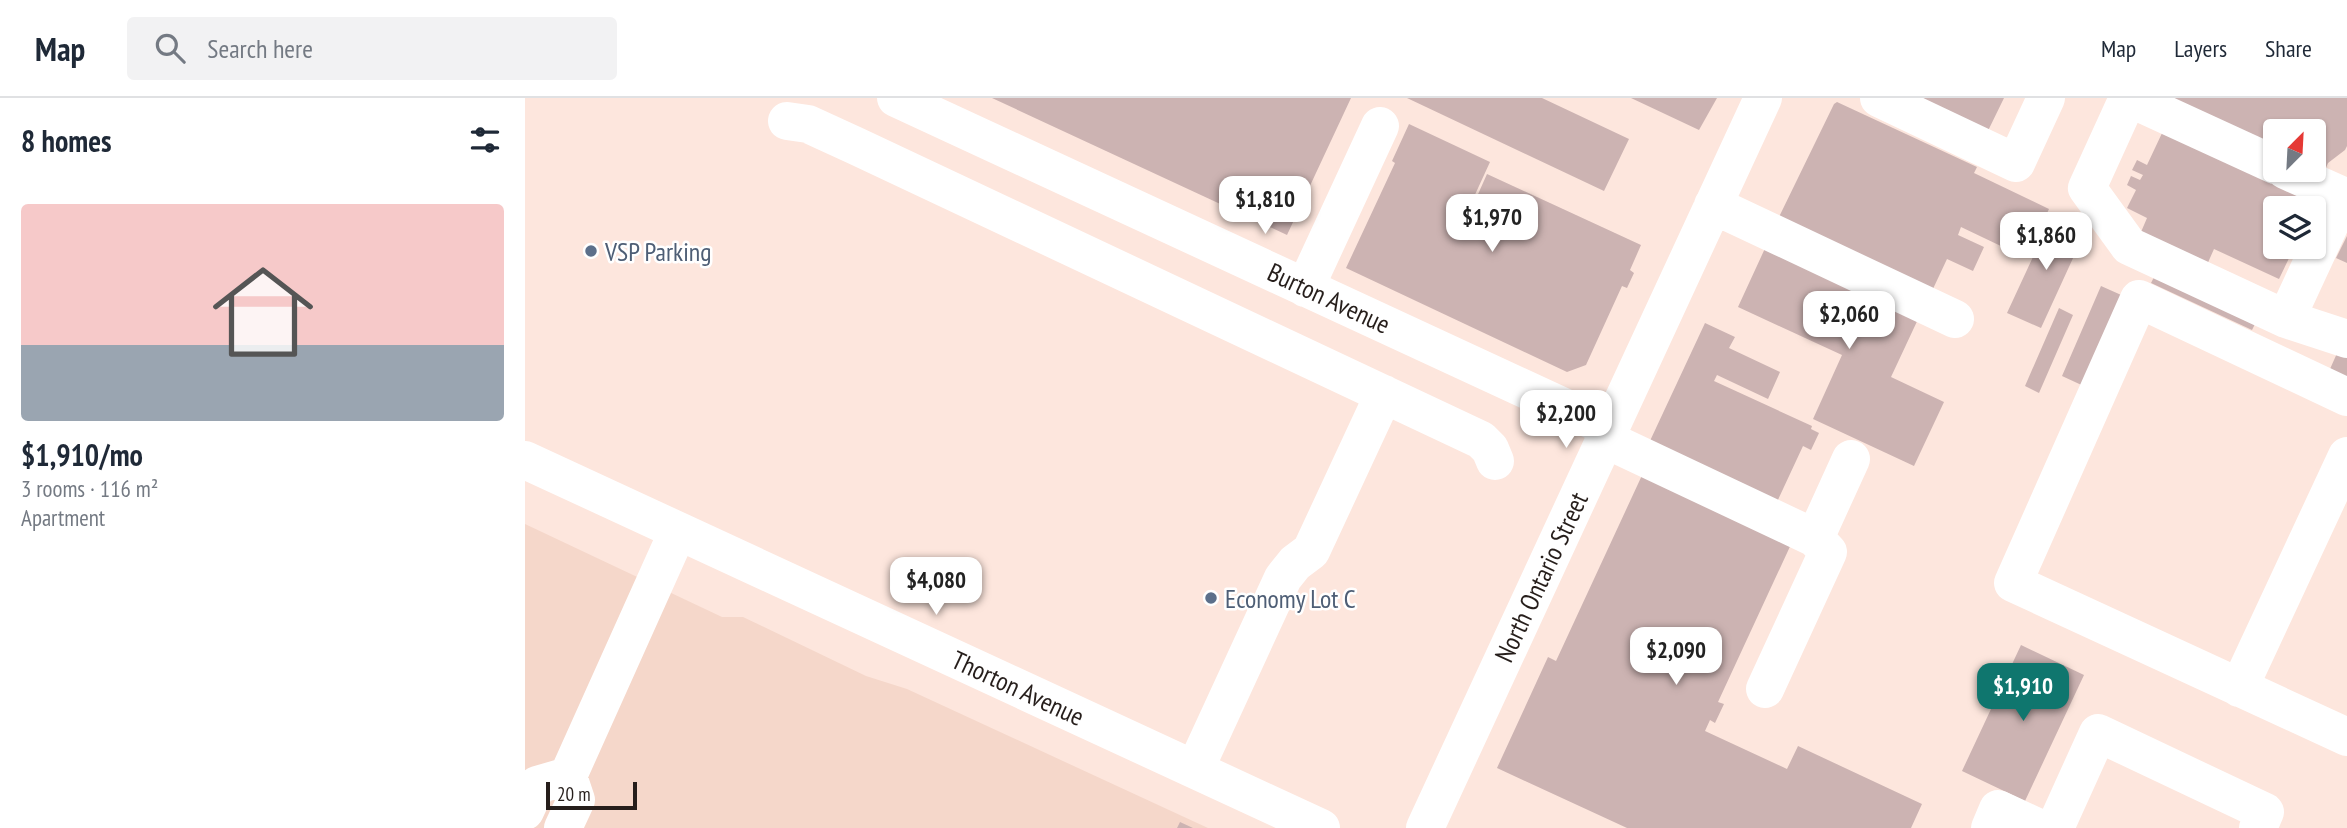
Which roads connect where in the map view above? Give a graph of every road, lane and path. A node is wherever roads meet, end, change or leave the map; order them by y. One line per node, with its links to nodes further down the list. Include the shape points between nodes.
1 (1763, 98): 10 (street, North Ontario Street)
2 (1879, 98): 3 (street, via 2016,163)
3 (2046, 98)
4 (2128, 98): 8 (street); 13 (street, via 2087,188 2129,246)
5 (903, 99): 11 (street, Burton Avenue)
6 (787, 121): 15 (street, via 798,121 844,141)
7 (1380, 126): 11 (street)
8 (2263, 160)
9 (2312, 182): 13 (street, via 2343,196)
10 (1713, 205): 12 (street); 17 (street, North Ontario Street)
11 (1305, 288): 17 (street, Burton Avenue)
12 (1955, 319)
13 (2286, 319): 14 (street)
14 (2347, 338)
15 (1384, 394): 21 (street, via 1481,440); 27 (street, via 1311,551 1283,578)
16 (2347, 397): 24 (street, via 2139,299 2013,583)
17 (1607, 433): 23 (street, Burton Avenue); 32 (street, North Ontario Street)
18 (2347, 456): 24 (street)
19 (1851, 459): 23 (street)
20 (525, 460): 22 (street, Thorton Avenue)
21 (1495, 461)
22 (678, 531): 27 (street, Thorton Avenue); 28 (street)
23 (1815, 538): 25 (street, via 1828,552)
24 (2239, 688): 26 (street)
25 (1765, 689)
26 (2347, 737)
27 (1195, 769): 31 (street, Thorton Avenue)
28 (568, 776): 29 (street, via 537,785); 30 (street, via 576,800)
29 (525, 811)
30 (563, 828)
31 (1321, 828)
32 (1425, 828)
33 (1990, 828): 34 (street, via 1998,809)
34 (2039, 828)
35 (2055, 828): 36 (street, via 2098,733 2265,813)
36 (2258, 828)

